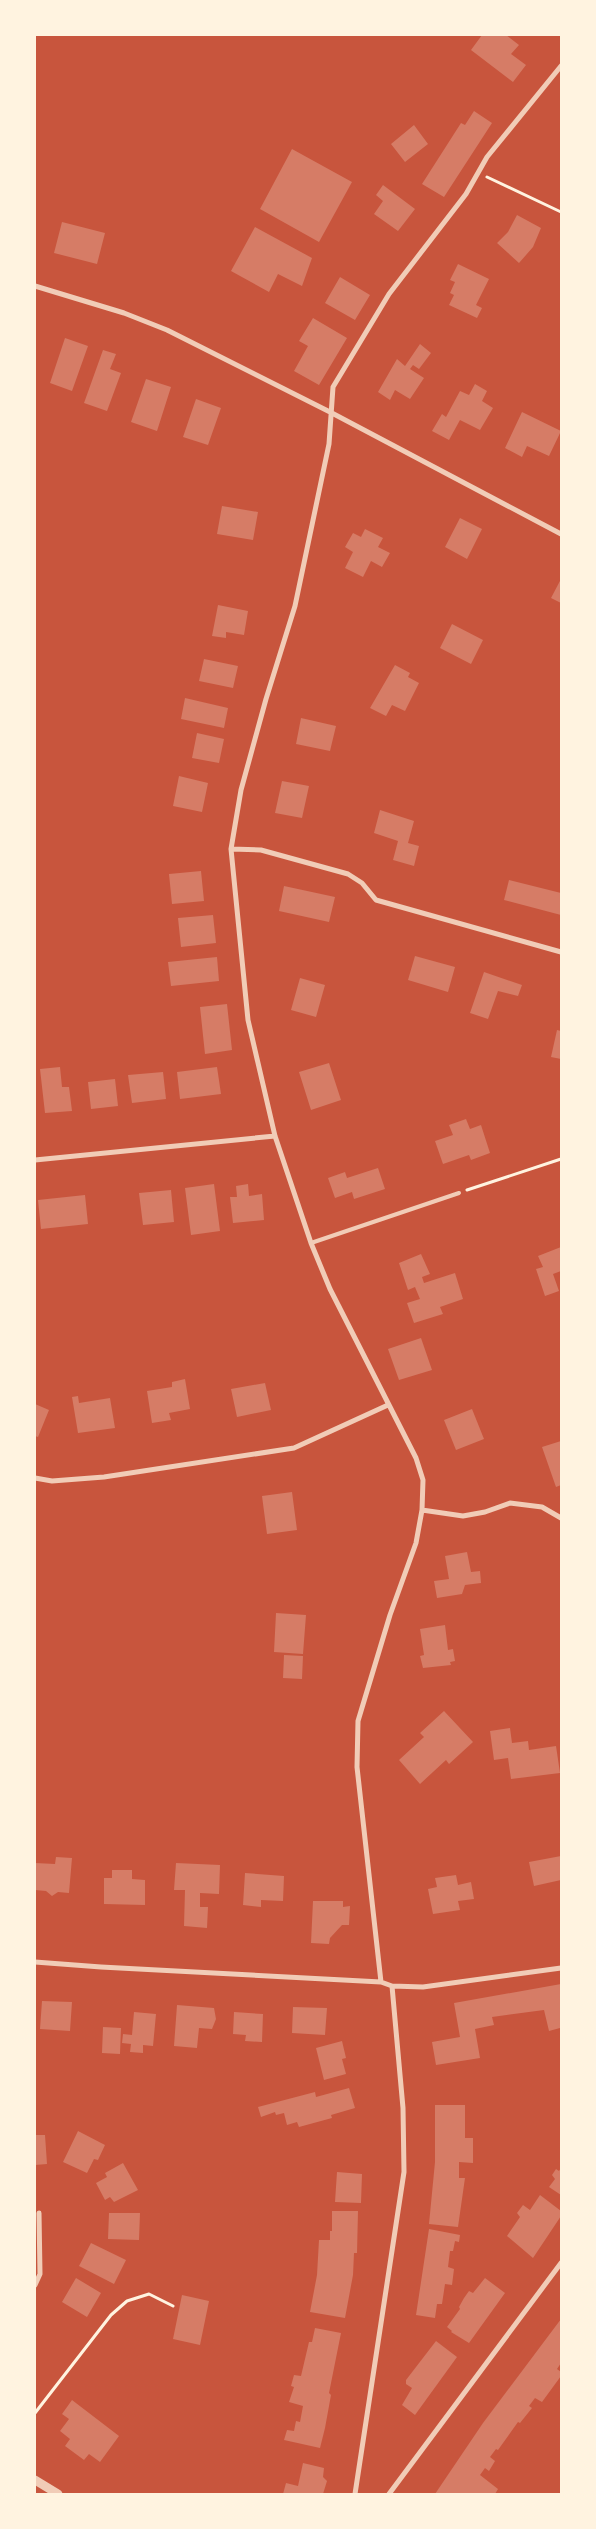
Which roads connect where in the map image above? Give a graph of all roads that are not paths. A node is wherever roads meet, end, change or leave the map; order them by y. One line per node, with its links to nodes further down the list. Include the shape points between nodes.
1 (561, 66): 3 (street, via 487,157 466,194 389,294 333,387)
2 (35, 286): 3 (street, via 124,313 167,330)
3 (330, 412): 4 (street); 5 (street, via 329,444 295,606 241,790)
4 (561, 534)
5 (232, 849): 6 (street, via 261,850 348,874 362,883 376,900); 7 (street, via 248,1020)
6 (561, 952)
7 (274, 1136): 8 (street); 10 (street)
8 (35, 1160)
9 (459, 1193): 10 (lane)
10 (311, 1243): 11 (street, via 330,1289)
11 (388, 1405): 12 (street, via 294,1448 104,1477 52,1481); 13 (street, via 416,1458 423,1480)
12 (35, 1478)
13 (422, 1510): 14 (street, via 463,1516 510,1502 542,1507); 17 (street, via 416,1543 390,1615 358,1722 357,1766)
14 (561, 1518)
15 (35, 1962): 17 (street)
16 (561, 1968): 18 (street, via 423,1987)
17 (381, 1982): 18 (street)
18 (392, 1986): 24 (street, via 403,2108 404,2172)
19 (39, 2213): 21 (street, via 40,2274)
20 (561, 2263): 25 (street)
21 (35, 2285)
22 (35, 2480): 23 (street)
23 (58, 2494)
24 (355, 2494)
25 (389, 2494)

